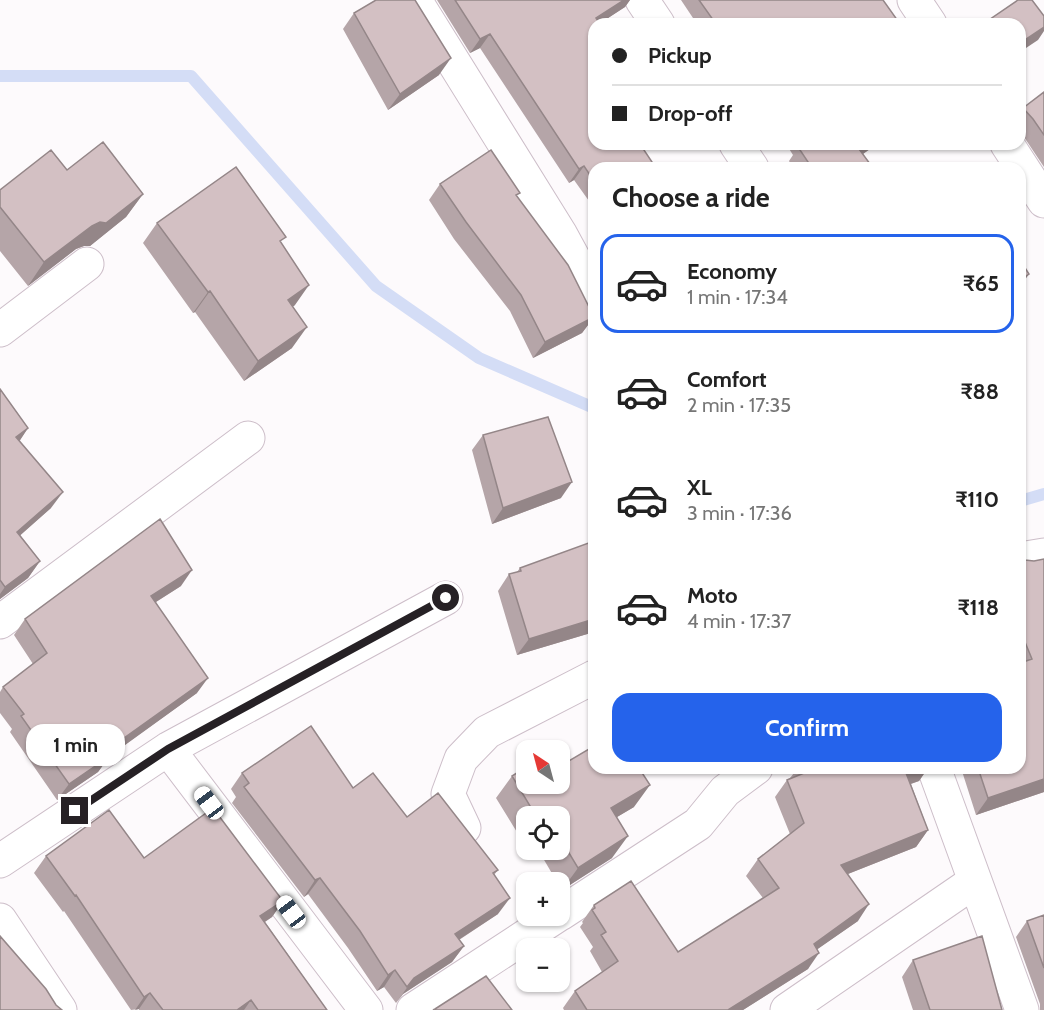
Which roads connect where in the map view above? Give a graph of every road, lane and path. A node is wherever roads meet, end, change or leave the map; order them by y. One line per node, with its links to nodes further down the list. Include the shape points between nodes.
1 (415, 0): 9 (street, via 556,226)
2 (642, 0): 4 (street)
3 (914, 0): 5 (street)
4 (654, 18)
5 (926, 18)
6 (1026, 173): 7 (street)
7 (1044, 201)
8 (87, 264): 10 (street)
9 (588, 285)
10 (0, 330)
11 (248, 438): 15 (street)
12 (1044, 555): 13 (street)
13 (1026, 558)
14 (446, 598): 17 (street)
15 (0, 622)
16 (588, 680): 21 (street, via 487,732 461,759 448,794)
17 (168, 749): 22 (street); 28 (street)
18 (735, 774): 20 (street)
19 (936, 774): 23 (street)
20 (718, 779): 24 (street, via 698,824)
21 (464, 828)
22 (0, 861)
23 (975, 881): 30 (street); 31 (street)
24 (570, 908)
25 (0, 920): 27 (street)
26 (542, 926): 29 (street)
27 (60, 1010)
28 (366, 1010)
29 (413, 1010)
30 (787, 1010)
31 (1022, 1010)

